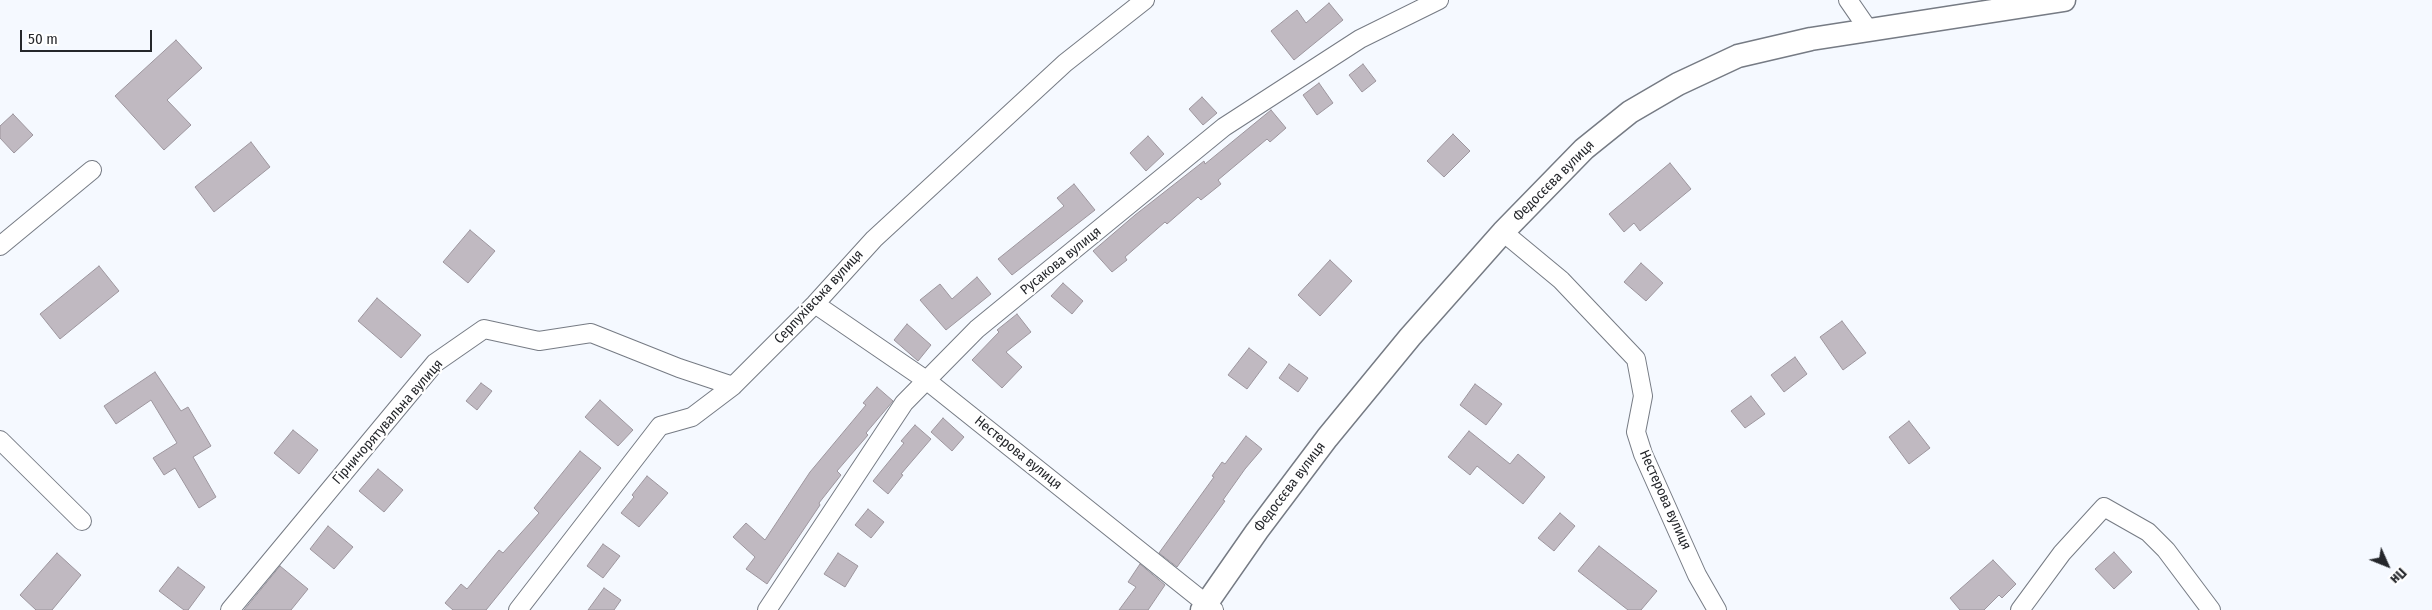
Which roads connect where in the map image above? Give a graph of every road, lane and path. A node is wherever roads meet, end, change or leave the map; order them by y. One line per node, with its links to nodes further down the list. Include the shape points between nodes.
1 (1145, 0): 9 (street, Серпухівська вулиця, via 1064,64 874,239)
2 (1439, 0): 10 (street, Русакова вулиця, via 1360,39 1224,127 977,329)
3 (1848, 0): 5 (street)
4 (2064, 0): 5 (main road, Федосєєва вулиця)
5 (1868, 29): 7 (main road, Федосєєва вулиця, via 1738,56 1678,84 1630,112 1584,149)
6 (92, 170): 8 (street)
7 (1503, 232): 14 (main road, Федосєєва вулиця, via 1410,337 1327,438 1256,531); 18 (street, Нестерова вулиця, via 1561,280 1636,359 1643,396 1636,432 1643,454 1697,575)
8 (0, 246)
9 (815, 304): 10 (street, Нестерова вулиця); 11 (street, Серпухівська вулиця)
10 (926, 380): 14 (street, Нестерова вулиця); 17 (street, Русакова вулиця, via 904,404)
11 (733, 386): 15 (street, Гірничорятувальна вулиця, via 591,333 539,341 484,329 435,363); 16 (street, Серпухівська вулиця, via 692,417 660,426)
12 (0, 440): 13 (street)
13 (82, 521)
14 (1208, 608)
15 (230, 610)
16 (518, 610)
17 (767, 610)
18 (1717, 610)
19 (2020, 610): 20 (street, via 2062,553 2104,507 2148,532 2166,550)
20 (2211, 610)

